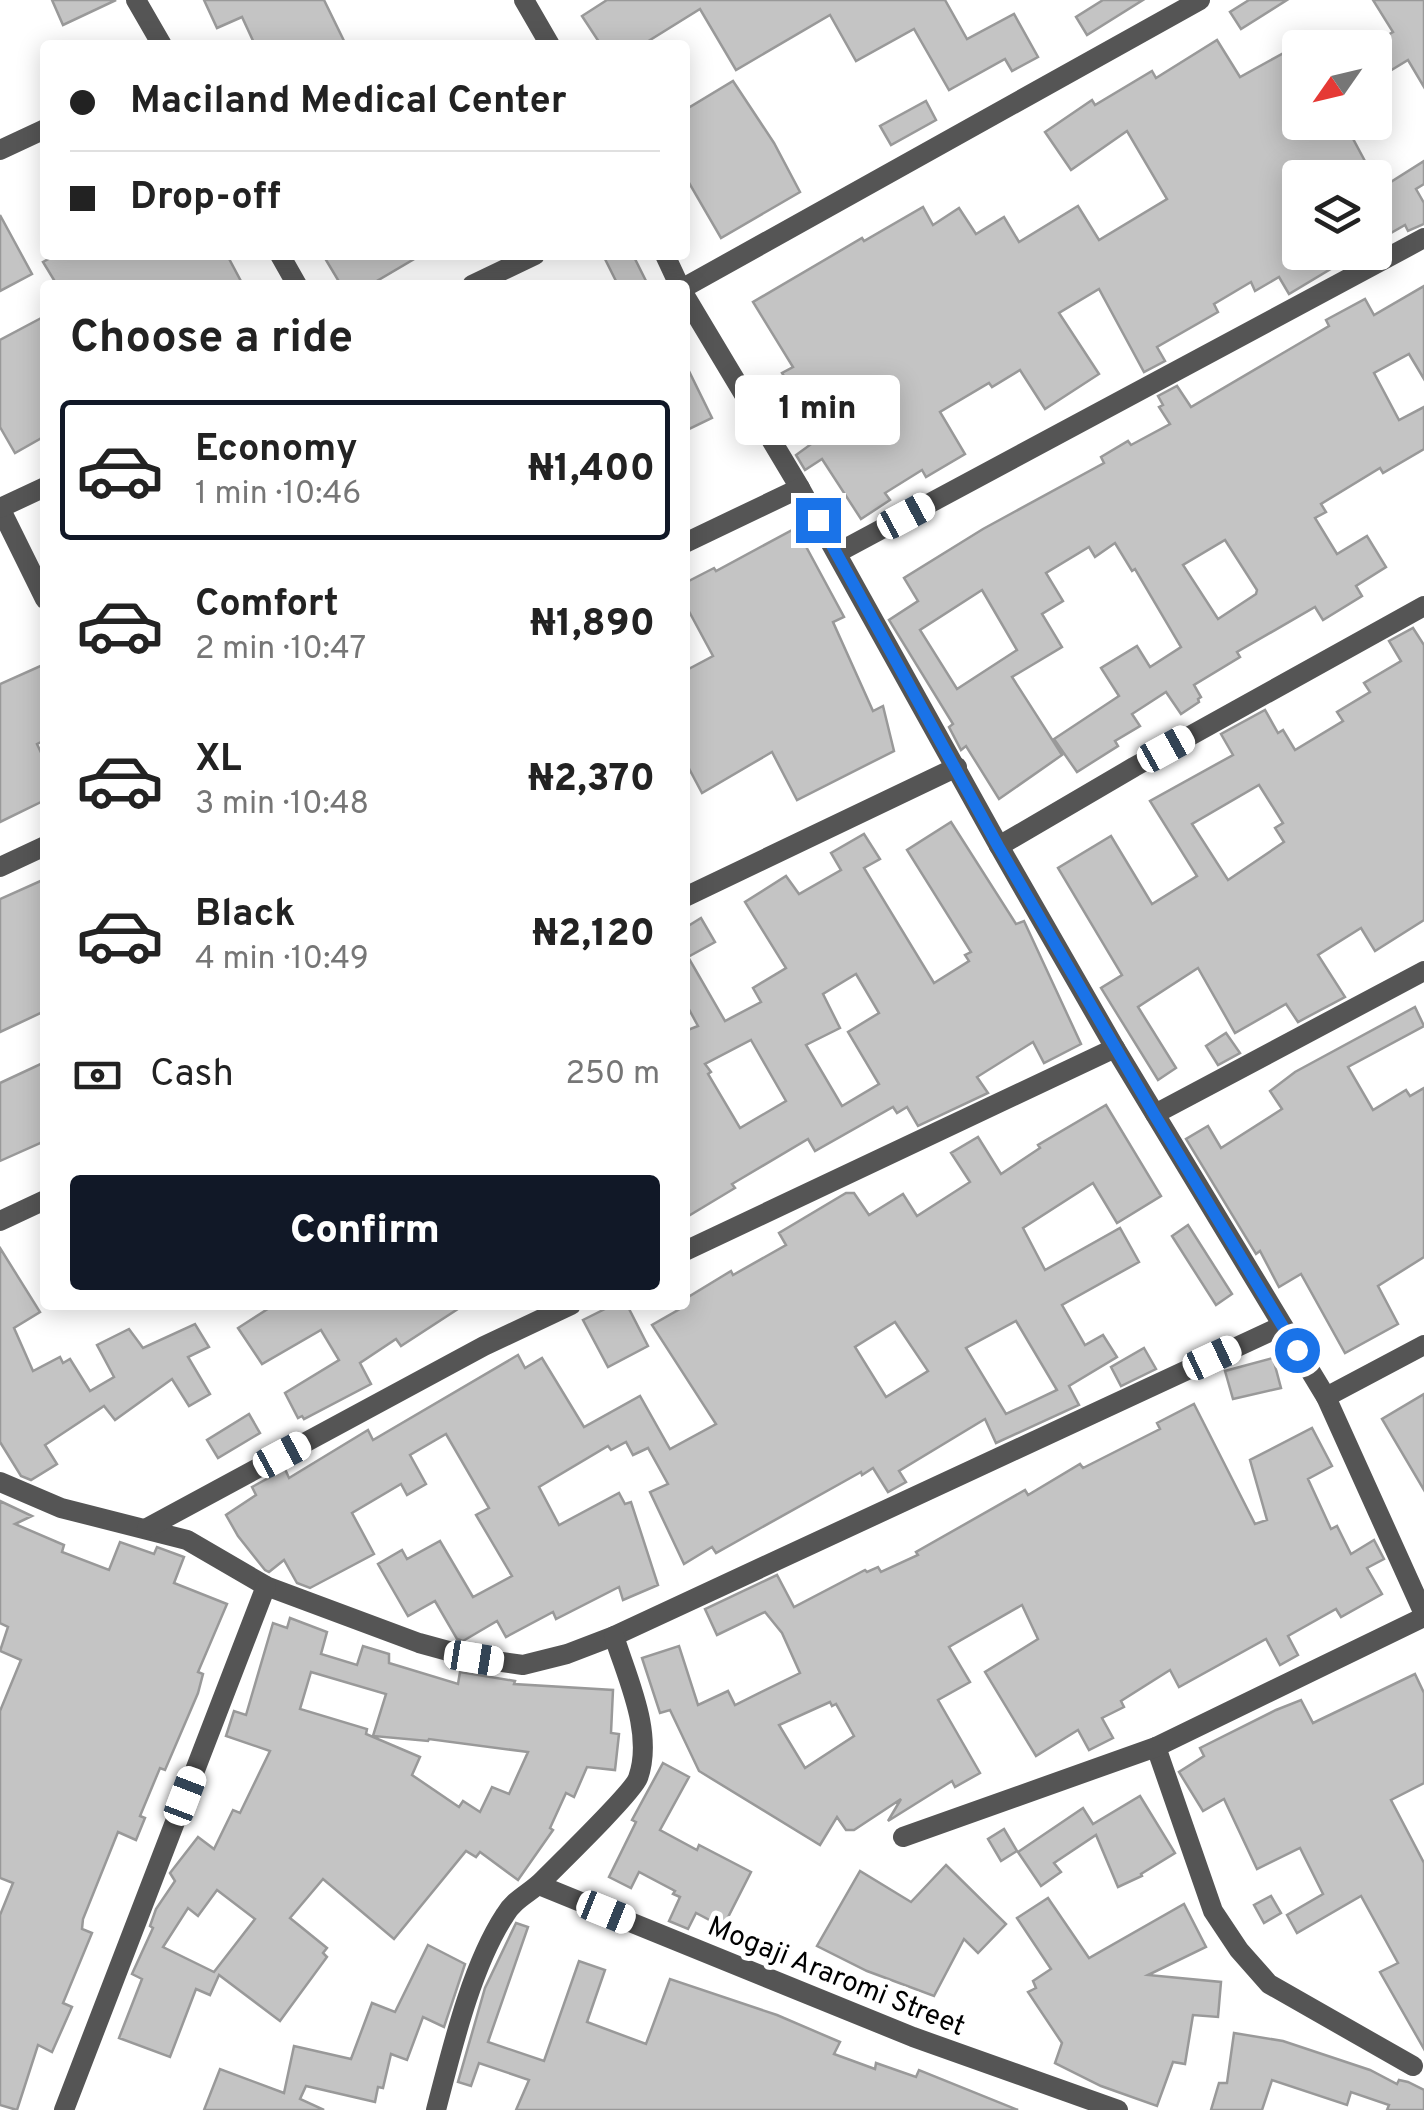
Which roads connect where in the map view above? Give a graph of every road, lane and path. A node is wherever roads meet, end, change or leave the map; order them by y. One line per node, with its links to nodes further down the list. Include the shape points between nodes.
1 (136, 0): 4 (street)
2 (1200, 0): 11 (street)
3 (527, 1): 5 (street)
4 (159, 40)
5 (547, 40)
6 (40, 131): 7 (street)
7 (0, 150)
8 (1424, 238): 17 (street)
9 (524, 260): 10 (street)
10 (482, 280)
11 (690, 282)
12 (690, 304): 13 (street)
13 (800, 488): 16 (street); 17 (street)
14 (40, 489): 15 (street)
15 (0, 508): 18 (street)
16 (690, 541)
17 (837, 552): 20 (street)
18 (40, 589)
19 (1424, 606): 21 (street)
20 (957, 767): 21 (street); 24 (street)
21 (998, 846): 26 (street)
22 (40, 848): 23 (street)
23 (0, 868)
24 (690, 895)
25 (1424, 971): 27 (street)
26 (1116, 1048): 27 (street); 30 (street)
27 (1154, 1114): 32 (street)
28 (40, 1202): 29 (street)
29 (0, 1221)
30 (690, 1249)
31 (560, 1310): 36 (street)
32 (1282, 1326): 34 (street); 39 (street)
33 (1424, 1345): 34 (street)
34 (1326, 1397): 38 (street)
35 (0, 1482): 36 (street, via 61,1508)
36 (148, 1528): 37 (street, via 187,1540)
37 (266, 1586): 39 (street, via 474,1658 523,1665); 44 (street)
38 (1424, 1616): 40 (street)
39 (614, 1636): 42 (street, via 642,1735 638,1780)
40 (1156, 1747): 41 (street); 43 (street, via 1213,1911 1238,1950 1269,1984)
41 (903, 1837)
42 (538, 1885): 45 (street, via 518,1898 491,1939); 46 (street, Mogaji Araromi Street, via 912,2036)
43 (1413, 2066)
44 (64, 2110)
45 (436, 2110)
46 (1118, 2110)

